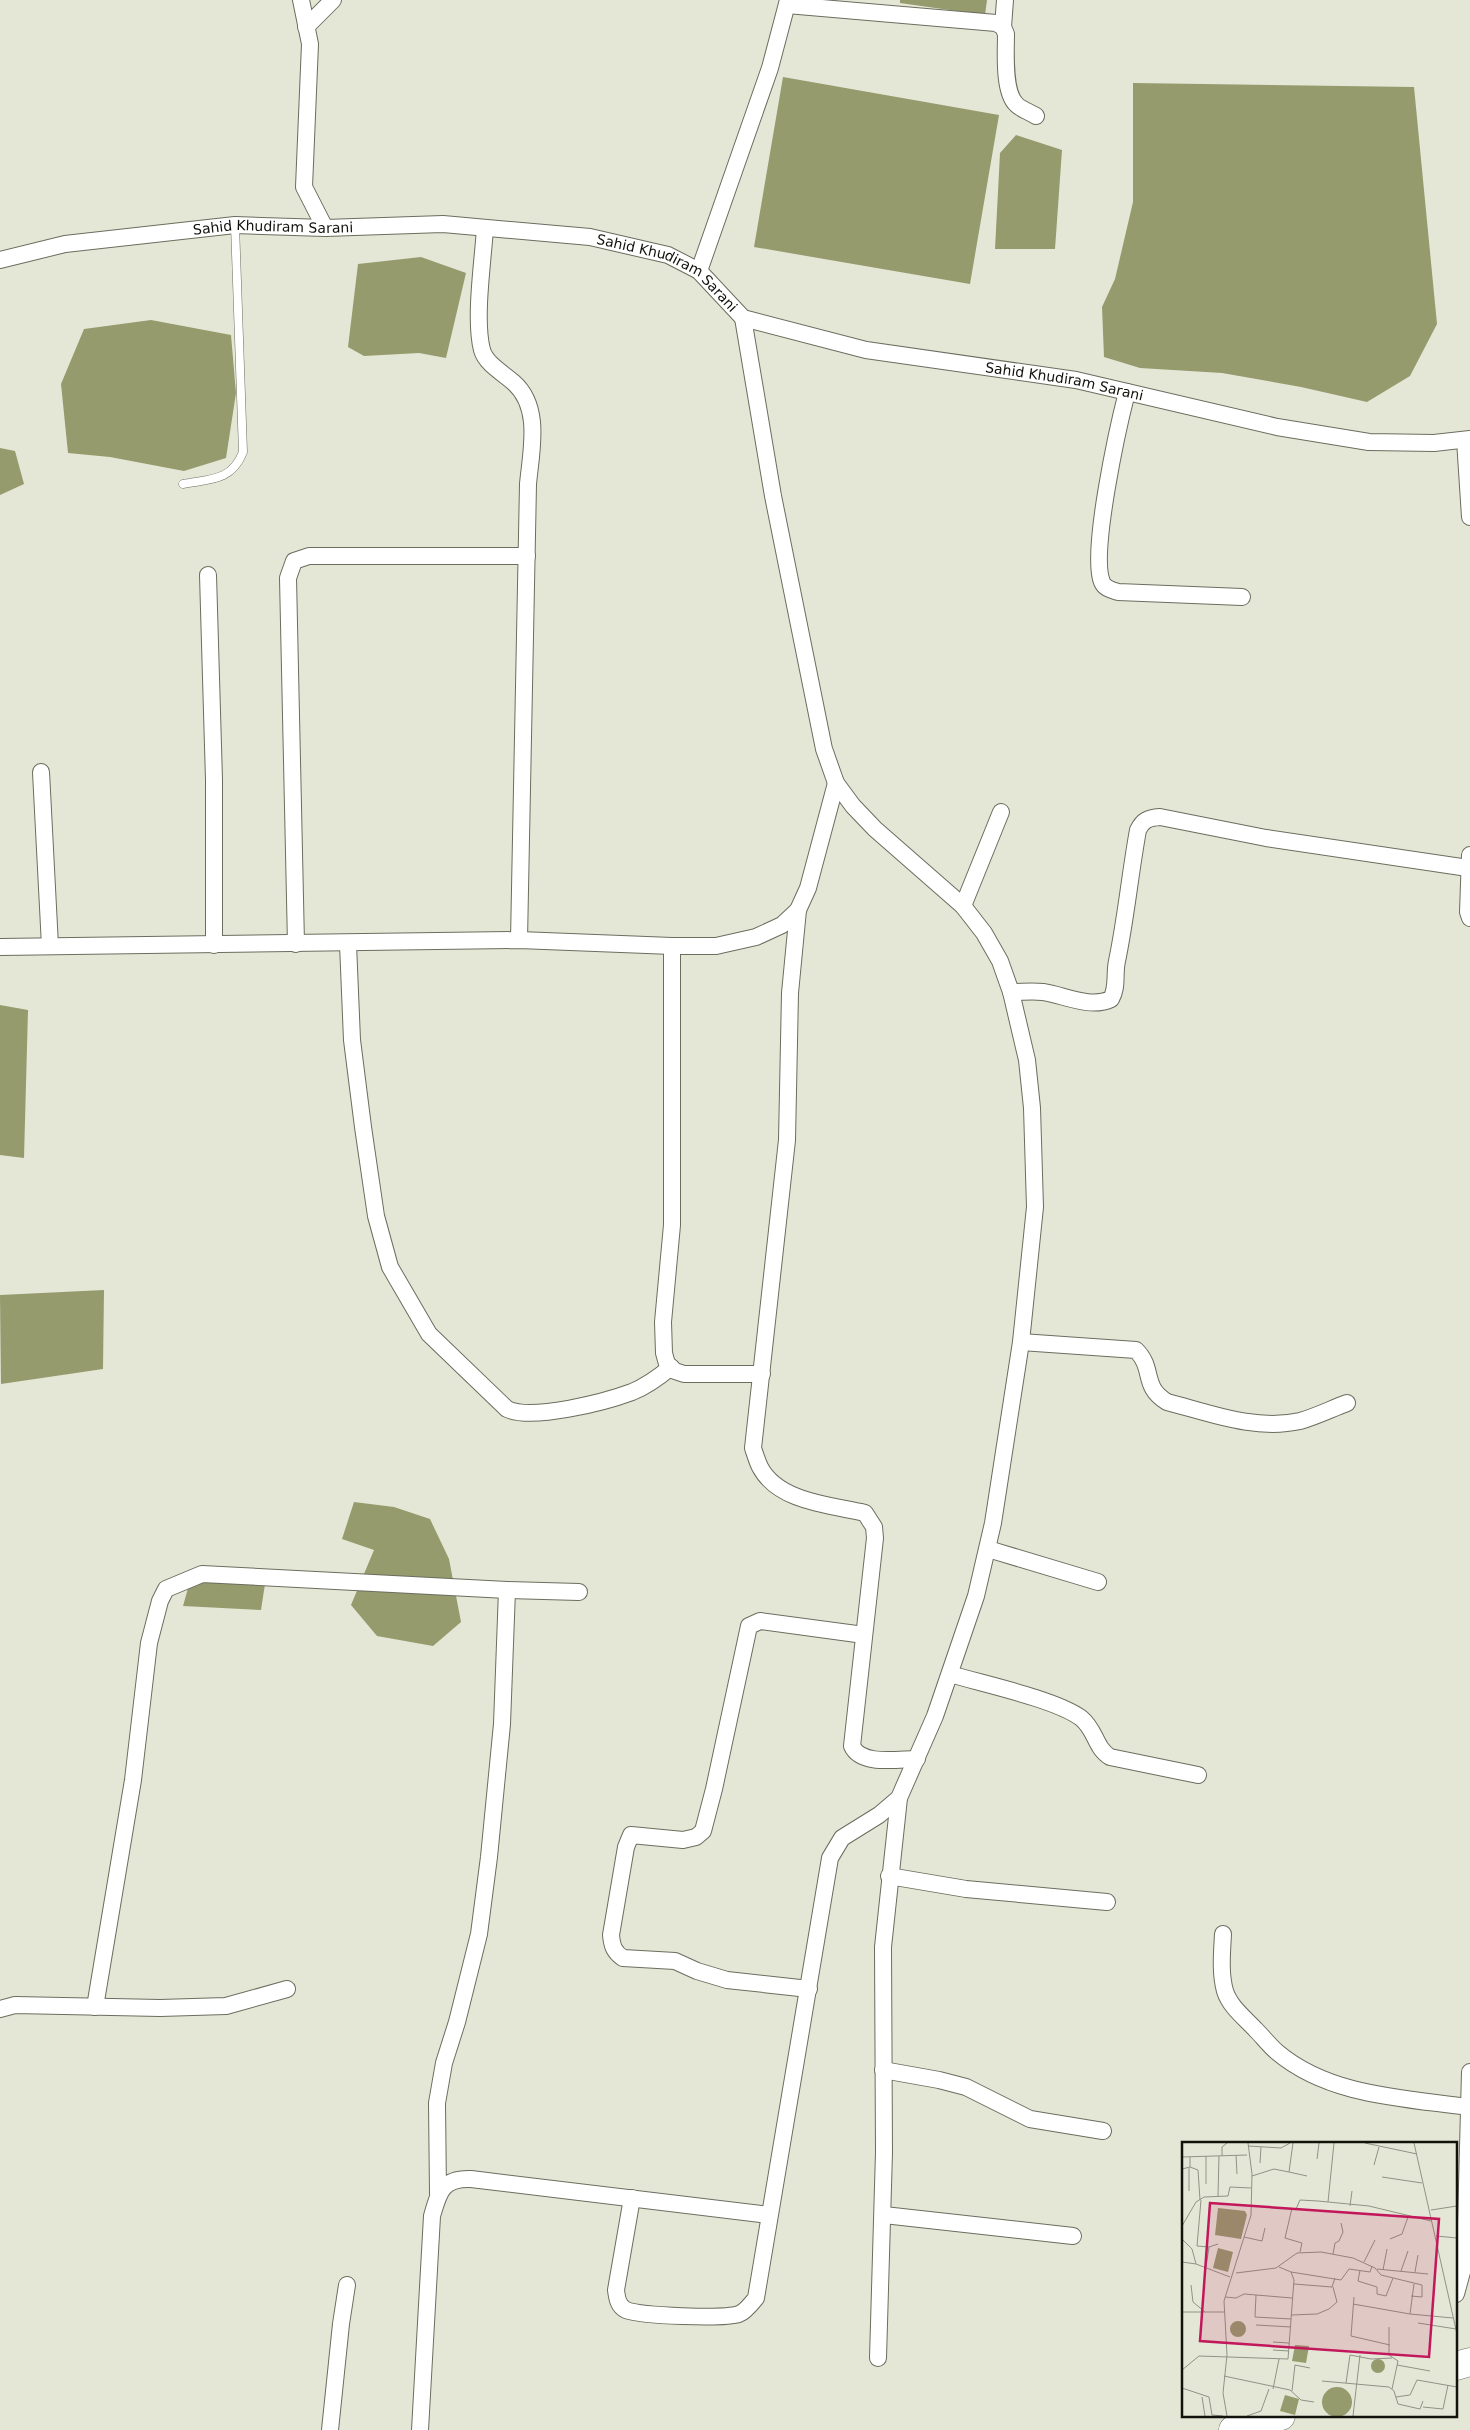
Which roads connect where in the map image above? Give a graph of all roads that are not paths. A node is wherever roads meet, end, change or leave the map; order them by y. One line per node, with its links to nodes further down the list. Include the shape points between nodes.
1 (301, 0): 5 (street)
2 (333, 0): 5 (street)
3 (1005, 0): 6 (street)
4 (788, 2): 6 (street, via 988,22); 12 (street, via 770,68)
5 (306, 27): 9 (street, via 310,44 304,187)
6 (1003, 27): 7 (street, via 1010,96 1016,104)
7 (1036, 116)
8 (235, 225): 9 (street, Sahid Khudiram Sarani); 11 (street, Sahid Khudiram Sarani, via 65,244); 16 (lane, via 243,452 234,470 222,477)
9 (325, 228): 10 (street, Sahid Khudiram Sarani, via 443,224)
10 (485, 228): 12 (street, Sahid Khudiram Sarani, via 590,238 668,255); 18 (street, via 479,329 482,352 515,383 530,408)
11 (0, 260)
12 (699, 271): 13 (street, Sahid Khudiram Sarani)
13 (742, 318): 14 (street, Sahid Khudiram Sarani, via 866,350 1076,380); 22 (street, via 815,715)
14 (1127, 392): 15 (street, Sahid Khudiram Sarani, via 1277,427 1369,442); 20 (street, via 1117,430 1098,553 1103,584 1118,592)
15 (1468, 439): 17 (street)
16 (184, 484)
17 (1470, 517)
18 (527, 556): 28 (street); 29 (street, via 309,556 294,561 288,578)
19 (208, 575): 31 (street, via 214,770)
20 (1242, 597)
21 (41, 772): 32 (street)
22 (836, 783): 25 (street, via 875,829); 26 (street, via 808,888)
23 (1001, 812): 25 (street)
24 (1469, 861): 27 (street); 35 (street, via 1266,838 1160,816 1149,818 1138,830 1111,999 1090,1003 1039,991)
25 (963, 906): 35 (street, via 1000,961)
26 (798, 910): 33 (street, via 782,925 756,937 716,946); 38 (street, via 790,994 788,1140)
27 (1470, 918)
28 (519, 940): 30 (street); 33 (street)
29 (296, 944): 30 (street); 31 (street)
30 (348, 944): 37 (street, via 352,1040 376,1216 390,1267 430,1334 516,1413 543,1413 632,1392 653,1382)
31 (214, 945): 32 (street)
32 (50, 946): 34 (street)
33 (672, 946): 37 (street, via 672,1224 663,1322 664,1353)
34 (0, 947)
35 (1012, 992): 36 (street, via 1027,1060 1034,1156 1035,1207)
36 (1021, 1342): 39 (street, via 1136,1350 1144,1358 1156,1396 1166,1402 1255,1424 1301,1421); 40 (street)
37 (671, 1367): 38 (street, via 684,1374 697,1375)
38 (762, 1374): 44 (street, via 753,1448 760,1468 772,1482 794,1496 865,1513 874,1527)
39 (1347, 1403)
40 (988, 1550): 41 (street); 45 (street)
41 (1098, 1582)
42 (507, 1590): 43 (street); 54 (street, via 202,1574 166,1589 149,1643 133,1780); 60 (street, via 502,1724 489,1857 479,1934 444,2063 437,2104)
43 (579, 1592)
44 (864, 1634): 46 (street, via 852,1746 864,1758); 53 (street, via 760,1621 749,1626 703,1831 696,1838 683,1840 631,1835 626,1846 611,1935 612,1946 624,1958 675,1961 728,1980)
45 (950, 1674): 46 (street); 47 (street, via 1046,1703 1079,1717 1090,1726 1100,1748 1110,1757)
46 (917, 1759): 48 (street)
47 (1198, 1775)
48 (899, 1798): 49 (street); 53 (street, via 842,1838 830,1858)
49 (889, 1876): 50 (street, via 966,1889); 56 (street, via 883,1947)
50 (1107, 1902)
51 (1223, 1934): 58 (street, via 1223,1983 1229,2002 1277,2052 1335,2085)
52 (288, 1989): 54 (street, via 226,2006)
53 (809, 1989): 62 (street)
54 (95, 2007): 55 (street, via 15,2005)
55 (0, 2009)
56 (883, 2070): 59 (street, via 966,2087 1030,2119); 63 (street)
57 (1470, 2072): 58 (street)
58 (1468, 2107): 66 (street, via 1465,2261)
59 (1103, 2131)
60 (438, 2194): 61 (street, via 457,2178); 70 (street, via 430,2236)
61 (632, 2198): 62 (street); 62 (street, via 616,2290 618,2303 625,2310 639,2313 719,2317 741,2314 756,2298)
62 (770, 2215)
63 (884, 2215): 64 (street); 67 (street)
64 (1073, 2236)
65 (347, 2285): 69 (street)
66 (1458, 2287)
67 (878, 2358)
68 (1274, 2418): 71 (highway)
69 (330, 2430)
70 (420, 2430)
71 (1233, 2430)

